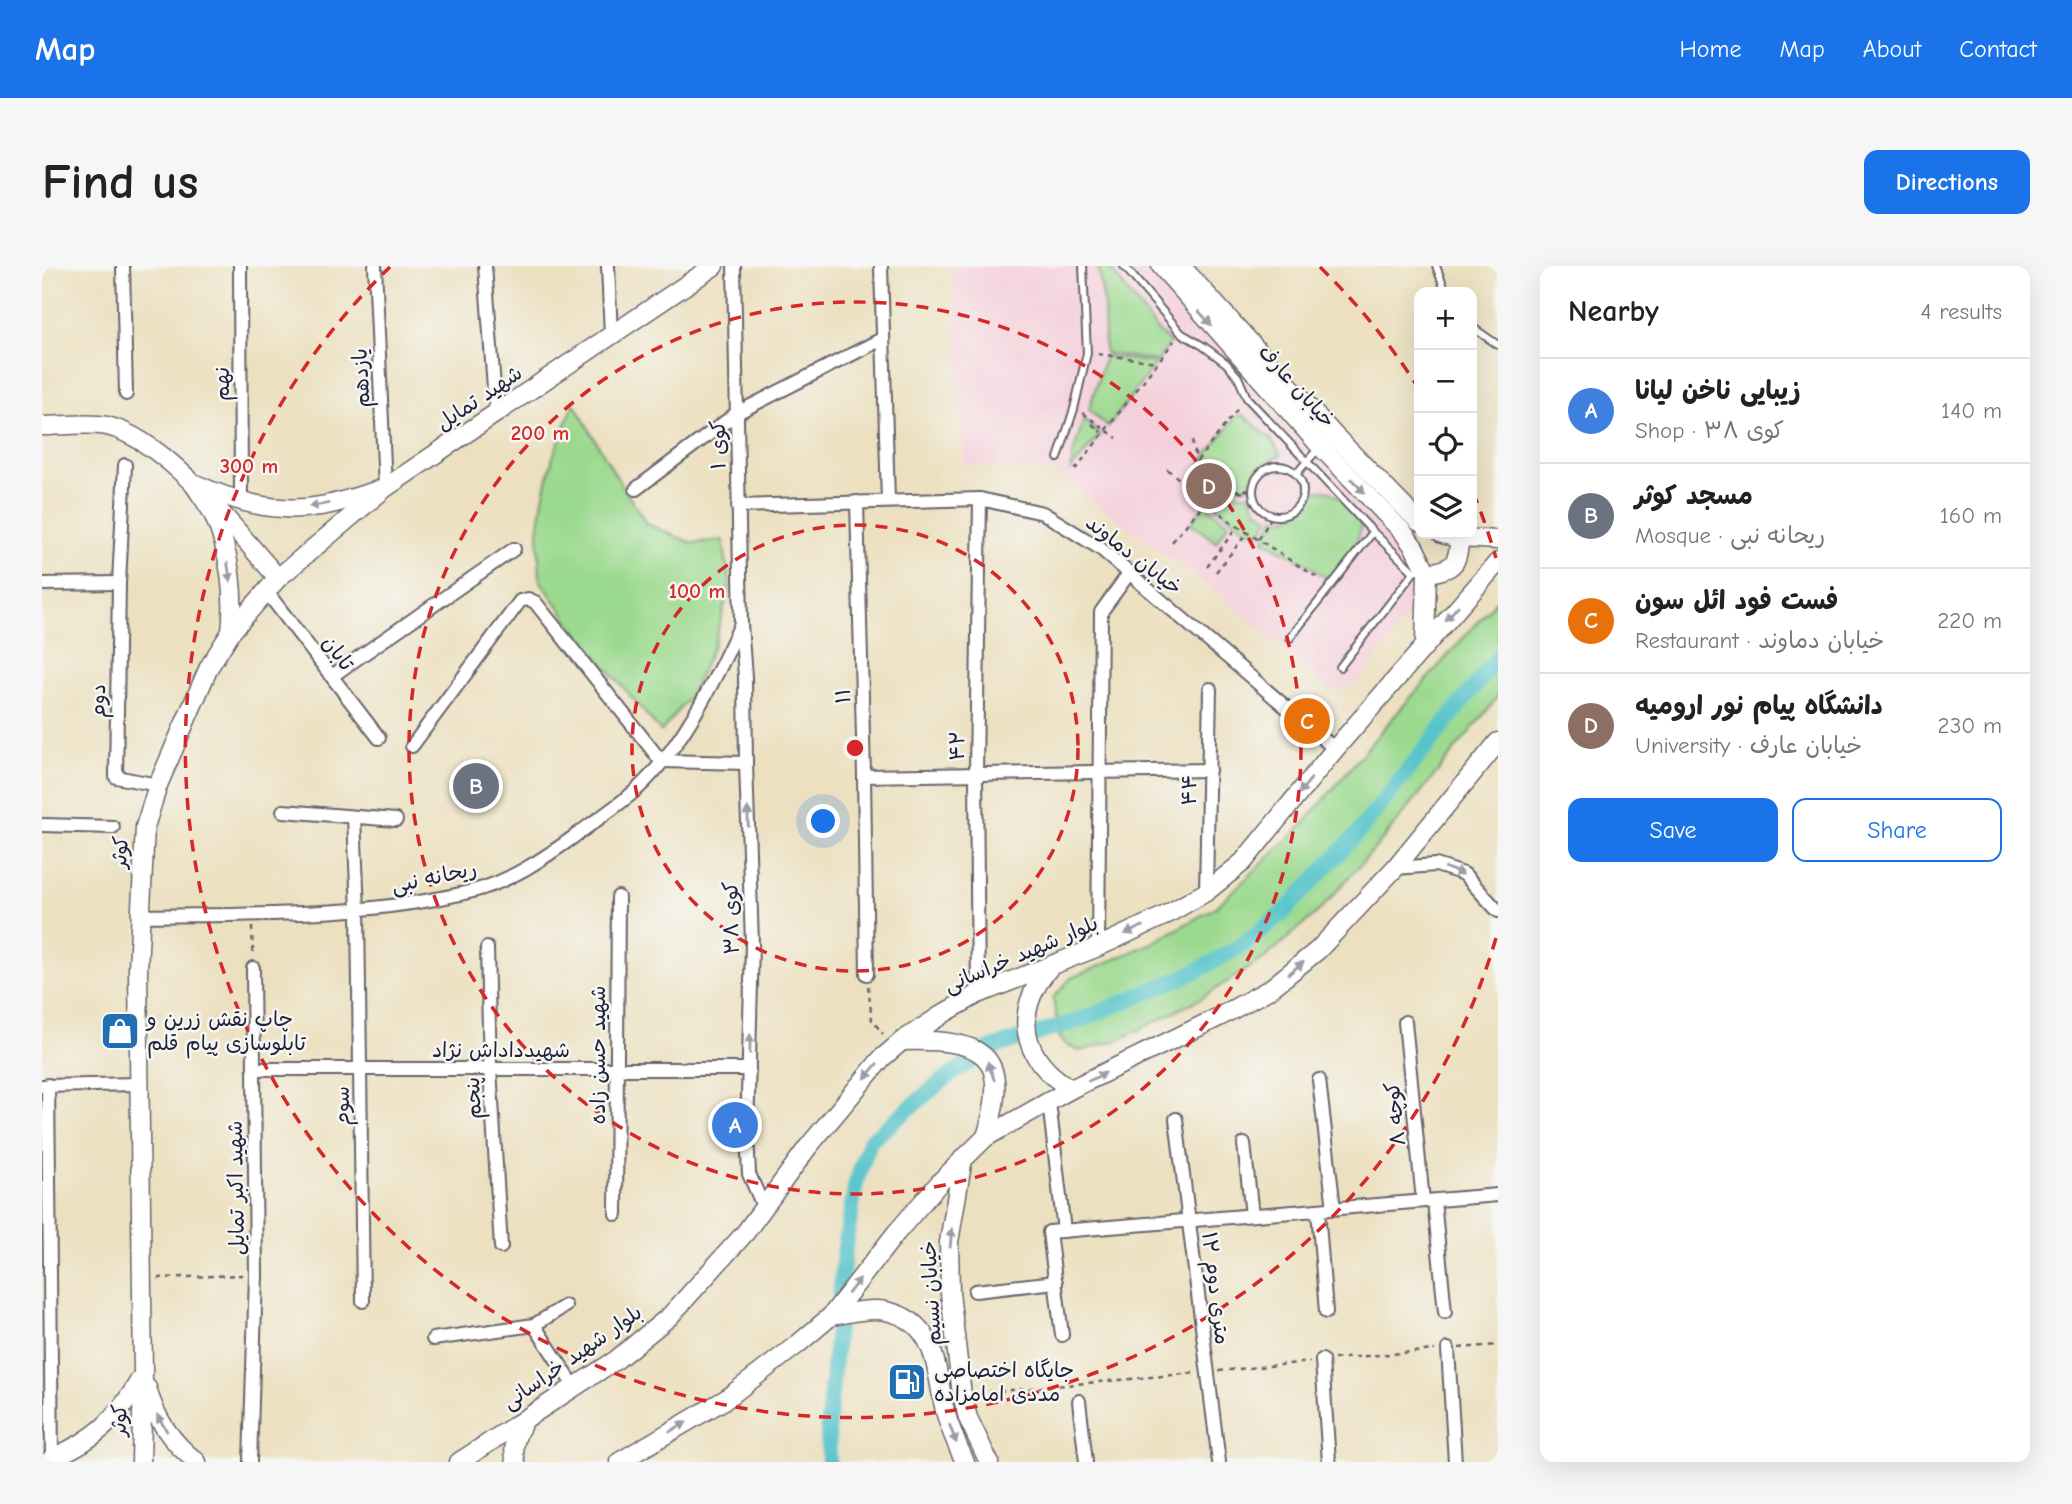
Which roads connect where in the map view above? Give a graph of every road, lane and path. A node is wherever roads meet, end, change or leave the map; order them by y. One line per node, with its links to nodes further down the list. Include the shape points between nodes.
1 (123, 266): 21 (street)
2 (240, 266): 48 (street, نهم)
3 (375, 266): 41 (street, یازدهم)
4 (485, 266): 25 (street)
5 (608, 266): 16 (street)
6 (714, 266): 16 (main road, شهید تمایل)
7 (734, 266): 24 (street, کوی ۱)
8 (881, 266): 17 (street)
9 (1083, 266): 19 (lane)
10 (1124, 266): 15 (lane)
11 (1436, 266): 13 (lane)
12 (1170, 268): 32 (main road, خیابان عارف, one-way to 32); 52 (main road, خیابان عارف)
13 (1444, 287)
14 (1477, 330): 18 (lane)
15 (1181, 333): 22 (lane, via 1226,363); 28 (path)
16 (611, 336): 25 (main road, شهید تمایل)
17 (882, 339): 24 (street); 46 (street)
18 (1498, 345)
19 (1087, 353): 20 (path, via 1157,362); 23 (lane)
20 (1106, 355)
21 (126, 394)
22 (1247, 398): 34 (path); 35 (lane)
23 (1074, 407): 28 (path); 33 (lane)
24 (737, 413): 42 (street); 50 (street, کوی ۱)
25 (496, 415): 41 (main road, شهید تمایل)
26 (1092, 424): 29 (path)
27 (42, 426): 40 (main road, via 106,426 149,444)
28 (1105, 430): 30 (path); 38 (path)
29 (1101, 432)
30 (1117, 438)
31 (1191, 438): 34 (path)
32 (1320, 446): 35 (lane); 66 (main road, خیابان عارف, one-way to 66, via 1404,532)
33 (1058, 458)
34 (1197, 461): 43 (path)
35 (1307, 462): 39 (lane); 55 (lane)
36 (125, 465): 67 (street)
37 (1167, 469): 47 (path)
38 (1075, 470)
39 (1296, 474): 44 (lane, via 1288,467 1271,466 1257,476); 51 (lane, via 1303,486 1300,503 1288,514)
40 (193, 484): 48 (main road); 69 (main road); 72 (main road, one-way to 72, via 214,515 226,552 233,594)
41 (385, 488): 48 (main road, one-way to 48, via 320,506 277,508); 69 (main road, شهید تمایل)
42 (636, 489)
43 (1204, 492): 44 (path); 47 (path)
44 (1252, 492): 51 (lane, via 1258,507)
45 (980, 499): 46 (street, خیابان دماوند); 64 (street, خیابان دماوند, via 1043,513); 86 (street, ۴۲)
46 (888, 501): 49 (street, خیابان دماوند)
47 (1206, 501): 53 (path); 60 (path)
48 (241, 502)
49 (857, 502): 50 (street, خیابان دماوند); 87 (street, ۱۱)
50 (738, 506): 71 (street, کوی ۱)
51 (1272, 516): 57 (path)
52 (1414, 517)
53 (1238, 526): 54 (path); 63 (path)
54 (1248, 532): 57 (path); 65 (path)
55 (1373, 532): 70 (lane); 75 (lane, via 1414,572)
56 (1477, 538): 59 (main road)
57 (1259, 539): 70 (path)
58 (1452, 539): 66 (main road, via 1458,558 1453,565)
59 (1498, 540)
60 (1172, 542)
61 (514, 549): 76 (street)
62 (1498, 562): 74 (main road, بلوار شهید خراسانی, one-way to 74)
63 (1207, 567)
64 (1130, 572): 81 (street, خیابان دماوند); 85 (street, via 1101,612)
65 (1216, 572)
66 (1427, 573): 74 (main road)
67 (119, 583): 68 (street); 88 (street, دوم, via 116,777)
68 (42, 584)
69 (272, 585): 72 (main road, کوثر); 76 (street, تابان)
70 (1330, 586): 73 (lane)
71 (741, 624): 82 (street, ریحانه نبی, via 718,674); 83 (street, کوی ۳۸)
72 (231, 632): 88 (main road, کوثر, via 209,667)
73 (1290, 638)
74 (1425, 643): 81 (main road, بلوار شهید خراسانی)
75 (1340, 667)
76 (332, 676): 78 (street, تابان)
77 (1210, 689): 84 (street, ۴۴)
78 (379, 738)
79 (1498, 742): 94 (main road)
80 (412, 746): 82 (street, via 520,601 528,599 535,602)
81 (1335, 749): 95 (main road, بلوار شهید خراسانی, one-way to 95, via 1243,862)
82 (661, 761): 83 (street); 97 (street, ریحانه نبی, via 636,789 539,863 475,891)
83 (746, 763): 112 (street, کوی ۳۸, one-way to 83, via 752,944)
84 (1209, 770): 85 (street); 95 (street, ۴۴)
85 (1098, 772): 86 (street); 101 (street)
86 (976, 774): 87 (street); 106 (street, ۴۲)
87 (864, 776): 105 (street, ۱۱)
88 (158, 785): 100 (main road, کوثر, via 145,827)
89 (283, 811): 90 (street)
90 (354, 817): 91 (street); 97 (street, سوم)
91 (396, 820)
92 (42, 825): 93 (street)
93 (113, 827)
94 (1395, 868): 98 (street, one-way to 98, via 1436,865 1464,874); 117 (main road, one-way to 94, via 1270,989 1318,950)
95 (1206, 892): 101 (main road, بلوار شهید خراسانی, one-way to 101)
96 (618, 897): 111 (street, شهید حسن زاده)
97 (358, 911): 99 (street, ریحانه نبی); 113 (street, سوم)
98 (1498, 911)
99 (252, 913): 100 (street, ریحانه نبی); 103 (path)
100 (139, 916): 115 (main road, کوثر)
101 (1098, 947): 104 (main road, بلوار شهید خراسانی)
102 (487, 948): 110 (street, پنجم)
103 (253, 968): 109 (street, شهید اکبر تمایل)
104 (1049, 968): 106 (main road, بلوار شهید خراسانی); 117 (main road, via 1028,1003 1029,1045 1053,1079)
105 (867, 974): 108 (path, via 872,1020)
106 (978, 994): 108 (main road, بلوار شهید خراسانی)
107 (1405, 1022): 124 (street, کوچه ۸)
108 (898, 1044): 120 (main road, one-way to 108, via 996,1086 989,1062 961,1043); 125 (main road, بلوار شهید خراسانی, one-way to 125, via 808,1147)
109 (254, 1069): 113 (street, شهیدداداش نژاد); 133 (street, شهید اکبر تمایل)
110 (491, 1069): 111 (street, شهیدداداش نژاد); 113 (street, شهیدداداش نژاد); 132 (street, پنجم)
111 (617, 1069): 112 (street, شهیدداداش نژاد); 128 (street, شهید حسن زاده)
112 (749, 1069): 125 (street, کوی ۳۸, via 749,1174)
113 (361, 1071): 137 (street, سوم)
114 (1320, 1080): 126 (street)
115 (139, 1084): 116 (street); 134 (main road, کوثر)
116 (45, 1086): 154 (street)
117 (1071, 1089): 118 (main road)
118 (1049, 1102): 120 (main road); 131 (street)
119 (1176, 1119): 130 (street, ۱۲ متری دوم)
120 (986, 1137): 122 (main road)
121 (1244, 1143): 129 (street)
122 (964, 1158): 141 (main road, one-way to 122, via 895,1234); 151 (main road, خیابان نسیم, one-way to 122, via 950,1293 950,1242)
123 (1498, 1195): 124 (street)
124 (1429, 1201): 126 (street); 140 (street, کوچه ۸)
125 (764, 1208): 150 (main road, بلوار شهید خراسانی, via 670,1316 616,1360)
126 (1334, 1209): 127 (street)
127 (1318, 1210): 129 (street); 139 (street)
128 (616, 1214)
129 (1252, 1216): 130 (street)
130 (1188, 1221): 131 (street); 148 (street, ۱۲ متری دوم)
131 (1064, 1231): 135 (street, via 1049,1232)
132 (501, 1247)
133 (256, 1275): 134 (path); 158 (street, شهید اکبر تمایل)
134 (141, 1279): 149 (main road, کوثر)
135 (1056, 1282): 136 (street); 143 (street)
136 (975, 1291)
137 (363, 1301)
138 (565, 1306): 142 (street)
139 (1326, 1312)
140 (1445, 1312)
141 (831, 1316): 161 (main road, one-way to 141, via 726,1399); 162 (main road, خیابان نسیم, one-way to 162, via 884,1311 917,1325 935,1356 945,1409)
142 (534, 1325): 144 (street); 150 (street)
143 (1062, 1335)
144 (433, 1339)
145 (1498, 1345): 146 (path)
146 (1448, 1349): 147 (path); 167 (street)
147 (1322, 1360): 148 (path); 166 (street)
148 (1207, 1372): 151 (path); 165 (street, ۱۲ متری دوم)
149 (143, 1376): 154 (main road, via 111,1422 75,1448); 156 (main road, کوثر); 157 (main road, one-way to 149, via 166,1431)
150 (574, 1386): 153 (main road, بلوار شهید خراسانی)
151 (962, 1395): 163 (main road, خیابان نسیم)
152 (1079, 1401): 164 (street)
153 (525, 1419): 159 (main road, بلوار شهید خراسانی); 160 (main road, via 516,1435)
154 (47, 1457): 155 (main road)
155 (72, 1462)
156 (141, 1462)
157 (197, 1462)
158 (250, 1462)
159 (459, 1462)
160 (516, 1462)
161 (619, 1462)
162 (965, 1462)
163 (989, 1462)
164 (1086, 1462)
165 (1219, 1462)
166 (1329, 1462)
167 (1455, 1462)

